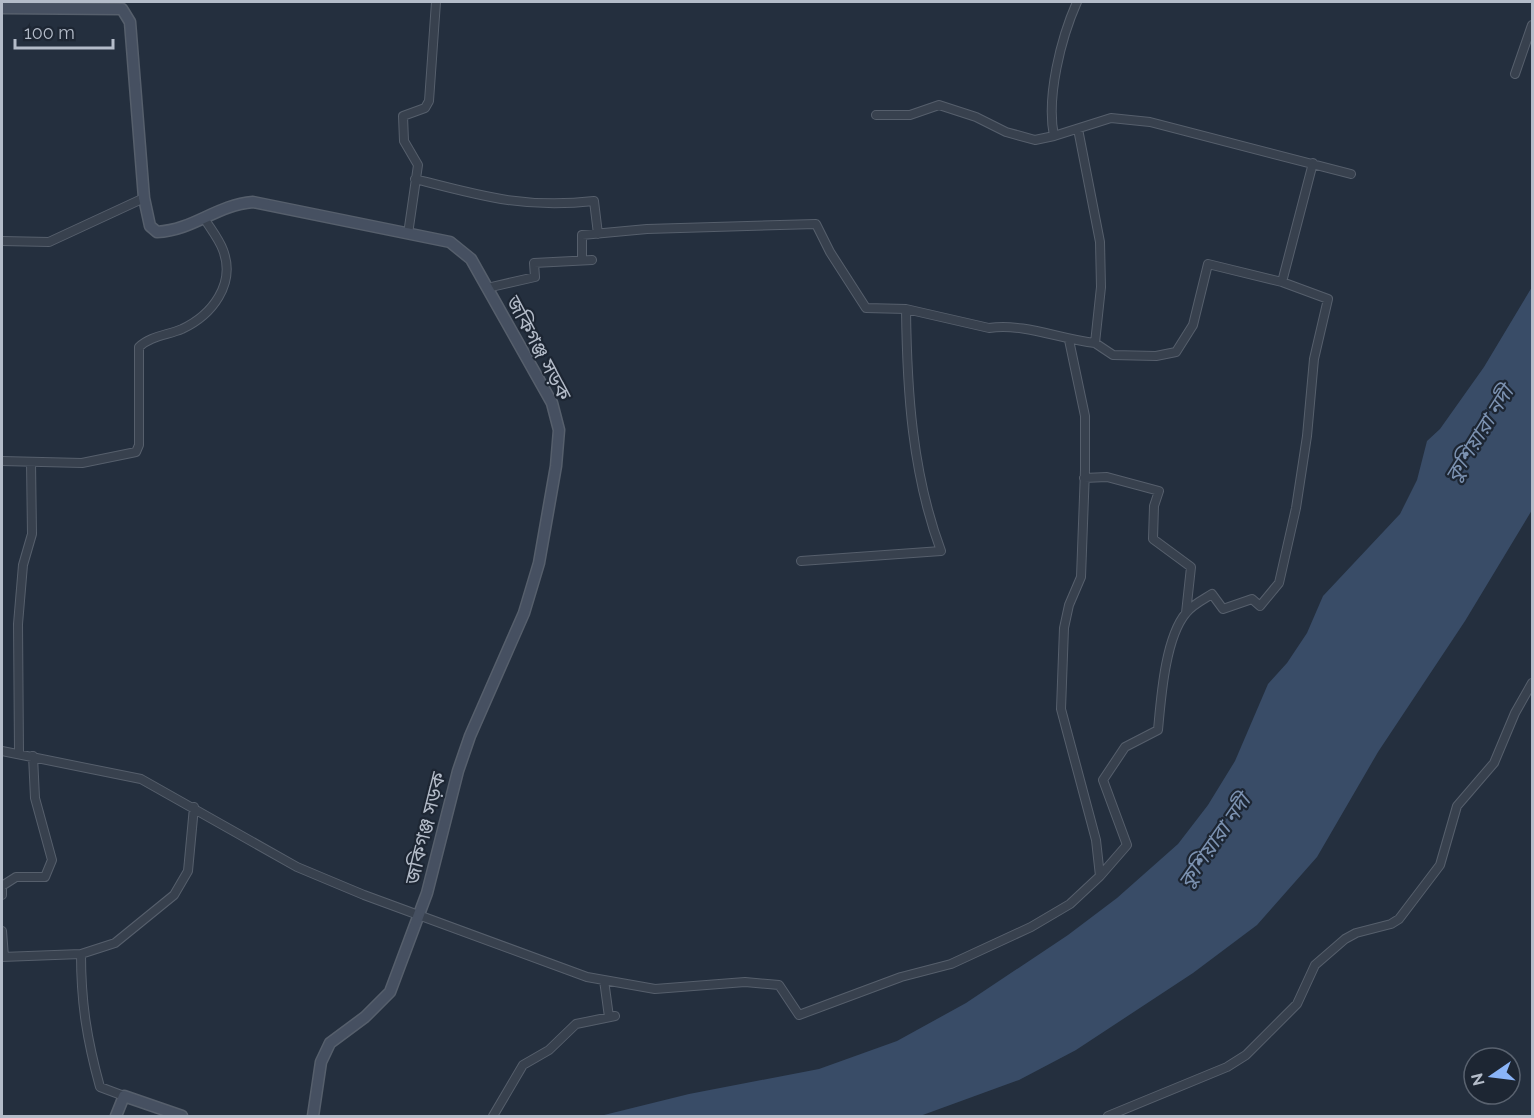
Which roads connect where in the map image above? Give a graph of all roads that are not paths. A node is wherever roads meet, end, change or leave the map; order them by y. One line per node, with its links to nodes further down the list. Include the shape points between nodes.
1 (436, 2): 12 (street, via 429,100 424,108 404,116 404,141 418,165)
2 (1077, 2): 9 (street, via 1055,85)
3 (19, 5): 4 (main road, জকিগঞ্জ সড়ক); 13 (main road, জকিগঞ্জ সড়ক, via 122,9 130,22)
4 (2, 8)
5 (1533, 25): 6 (street)
6 (1515, 74)
7 (876, 115): 9 (street, via 910,115 939,105 1035,140)
8 (1078, 129): 9 (street); 10 (street, via 1111,118 1150,122); 24 (street, via 1100,242 1101,287)
9 (1053, 136)
10 (1313, 163): 11 (street); 20 (street)
11 (1351, 174)
12 (416, 179): 15 (street); 16 (street, via 529,205 594,201)
13 (144, 198): 14 (main road, জকিগঞ্জ সড়ক, via 150,226 157,232 177,231); 17 (street, via 49,242)
14 (204, 218): 15 (main road, জকিগঞ্জ সড়ক, via 232,204 254,202); 26 (street, via 223,249 224,287 214,305 198,320 139,347 136,452 82,463)
15 (408, 234): 21 (main road, জকিগঞ্জ সড়ক, via 450,242 471,259)
16 (598, 234): 18 (street, via 582,235); 22 (street, via 816,224 866,308)
17 (2, 242)
18 (582, 260): 19 (street); 21 (street, via 534,263 535,277)
19 (592, 260)
20 (1282, 282): 24 (street, via 1208,264 1193,325 1176,352 1156,356 1113,355); 29 (street, via 1328,299 1314,359 1304,464 1279,583 1260,606 1252,599 1223,609 1212,594)
21 (487, 288): 37 (main road, জকিগঞ্জ সড়ক, via 552,403 559,430 556,466 539,562 524,613 470,736)
22 (906, 309): 23 (street, via 989,328 1036,330); 28 (street, via 909,405 918,478 941,551)
23 (1070, 340): 24 (street); 27 (street, via 1085,416)
24 (1095, 343)
25 (2, 461): 26 (street)
26 (31, 462): 32 (street, via 32,534 23,564 18,624)
27 (1084, 478): 29 (street, via 1107,477 1159,491 1154,506 1153,539 1191,567); 35 (street, via 1081,577 1064,628 1061,709 1096,840)
28 (801, 561)
29 (1186, 613): 35 (street, via 1172,642 1158,730 1125,747 1103,780 1127,845)
30 (1533, 683): 47 (street, via 1515,713 1494,763 1457,806 1440,865 1399,919 1350,936 1315,965 1297,1004 1246,1055 1227,1067)
31 (2, 752): 32 (street)
32 (19, 753): 33 (street)
33 (33, 756): 34 (street, via 141,779); 36 (street, via 34,798 52,860 45,877 16,877 2,886)
34 (194, 807): 37 (street, via 297,867); 39 (street, via 188,871 174,895 115,943)
35 (1100, 876): 41 (street, via 1070,904 1021,932 951,964 901,977 799,1015 779,985 744,982 655,989)
36 (2, 896)
37 (418, 916): 41 (street); 45 (main road, জকিগঞ্জ সড়ক, via 390,992 330,1043 321,1062)
38 (2, 931): 40 (street)
39 (81, 954): 40 (street); 42 (street, via 81,998 100,1087)
40 (3, 957)
41 (604, 980): 46 (street, via 612,1016 576,1024 549,1050 523,1065)
42 (124, 1096): 43 (main road); 44 (main road)
43 (116, 1116)
44 (182, 1116)
45 (313, 1116)
46 (493, 1116)
47 (1108, 1116)

